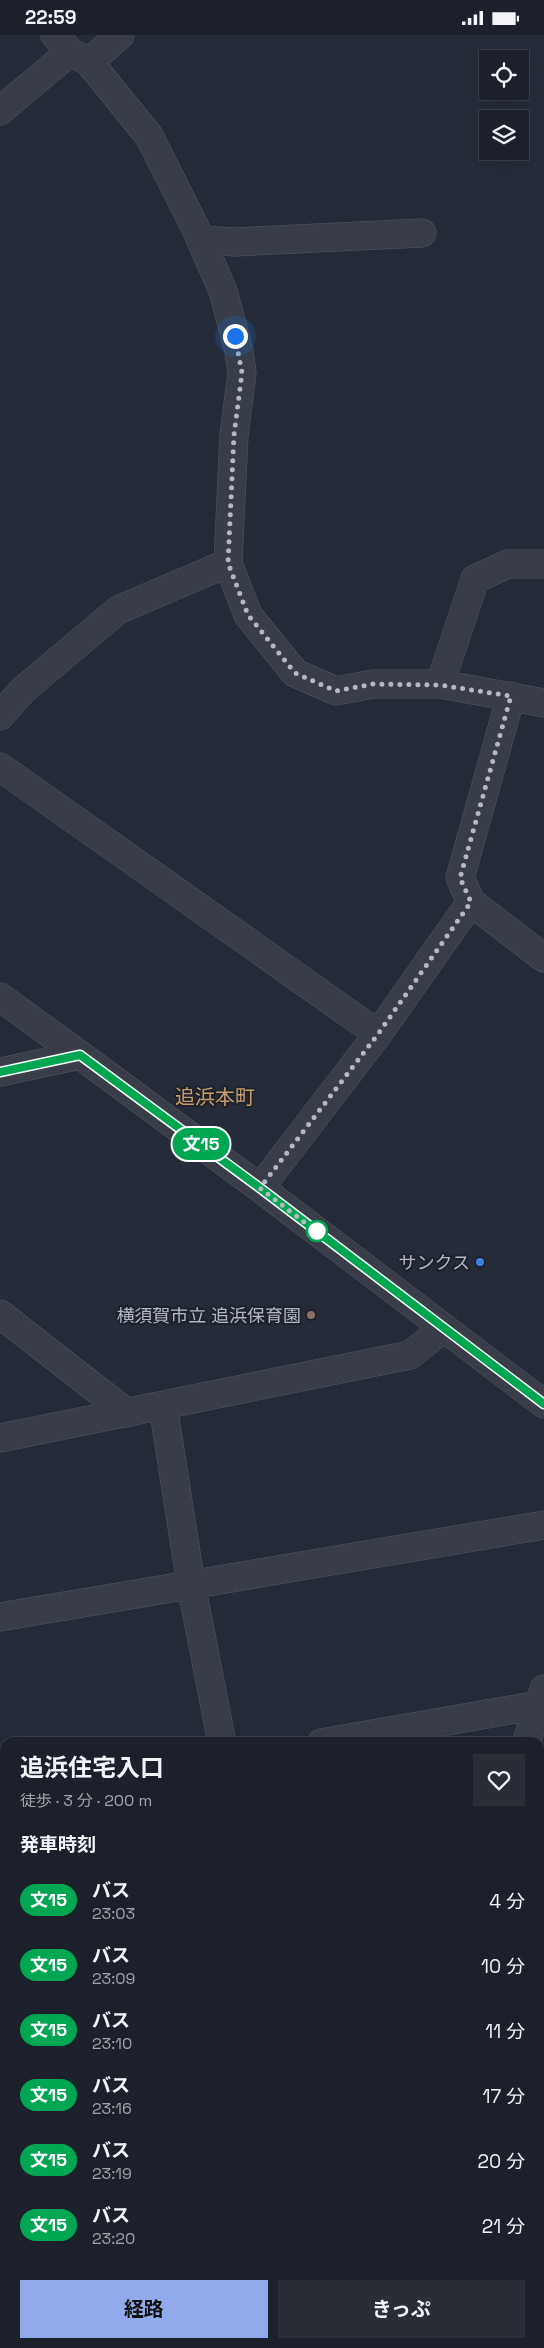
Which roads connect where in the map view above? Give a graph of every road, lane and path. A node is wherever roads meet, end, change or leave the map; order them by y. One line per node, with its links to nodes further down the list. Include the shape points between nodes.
1 (120, 35): 2 (street)
2 (71, 50): 3 (street); 5 (street, via 149,136)
3 (0, 111)
4 (422, 233): 5 (street, via 235,242)
5 (201, 239): 6 (street, via 223,291 242,373 234,435)
6 (228, 563): 8 (street, via 248,615 295,673 336,691 373,684); 11 (street, via 118,610 23,690)
7 (544, 563): 8 (street, via 508,564 475,579)
8 (440, 685): 9 (street)
9 (511, 696): 10 (street); 13 (street)
10 (544, 703)
11 (0, 716)
12 (0, 767): 16 (street)
13 (466, 890): 14 (street); 16 (street)
14 (544, 958)
15 (0, 997): 17 (street)
16 (378, 1034): 19 (street)
17 (80, 1055): 18 (street); 19 (street)
18 (0, 1072)
19 (260, 1188): 21 (street)
20 (0, 1314): 24 (street)
21 (444, 1328): 22 (street); 23 (street, via 410,1355)
22 (544, 1404)
23 (163, 1406): 24 (street); 27 (street)
24 (127, 1413): 25 (street)
25 (0, 1438)
26 (544, 1525): 27 (street)
27 (191, 1584): 28 (street); 30 (street)
28 (0, 1617)
29 (541, 1697): 31 (street); 32 (street)
30 (221, 1737)
31 (350, 1737)
32 (528, 1737)

